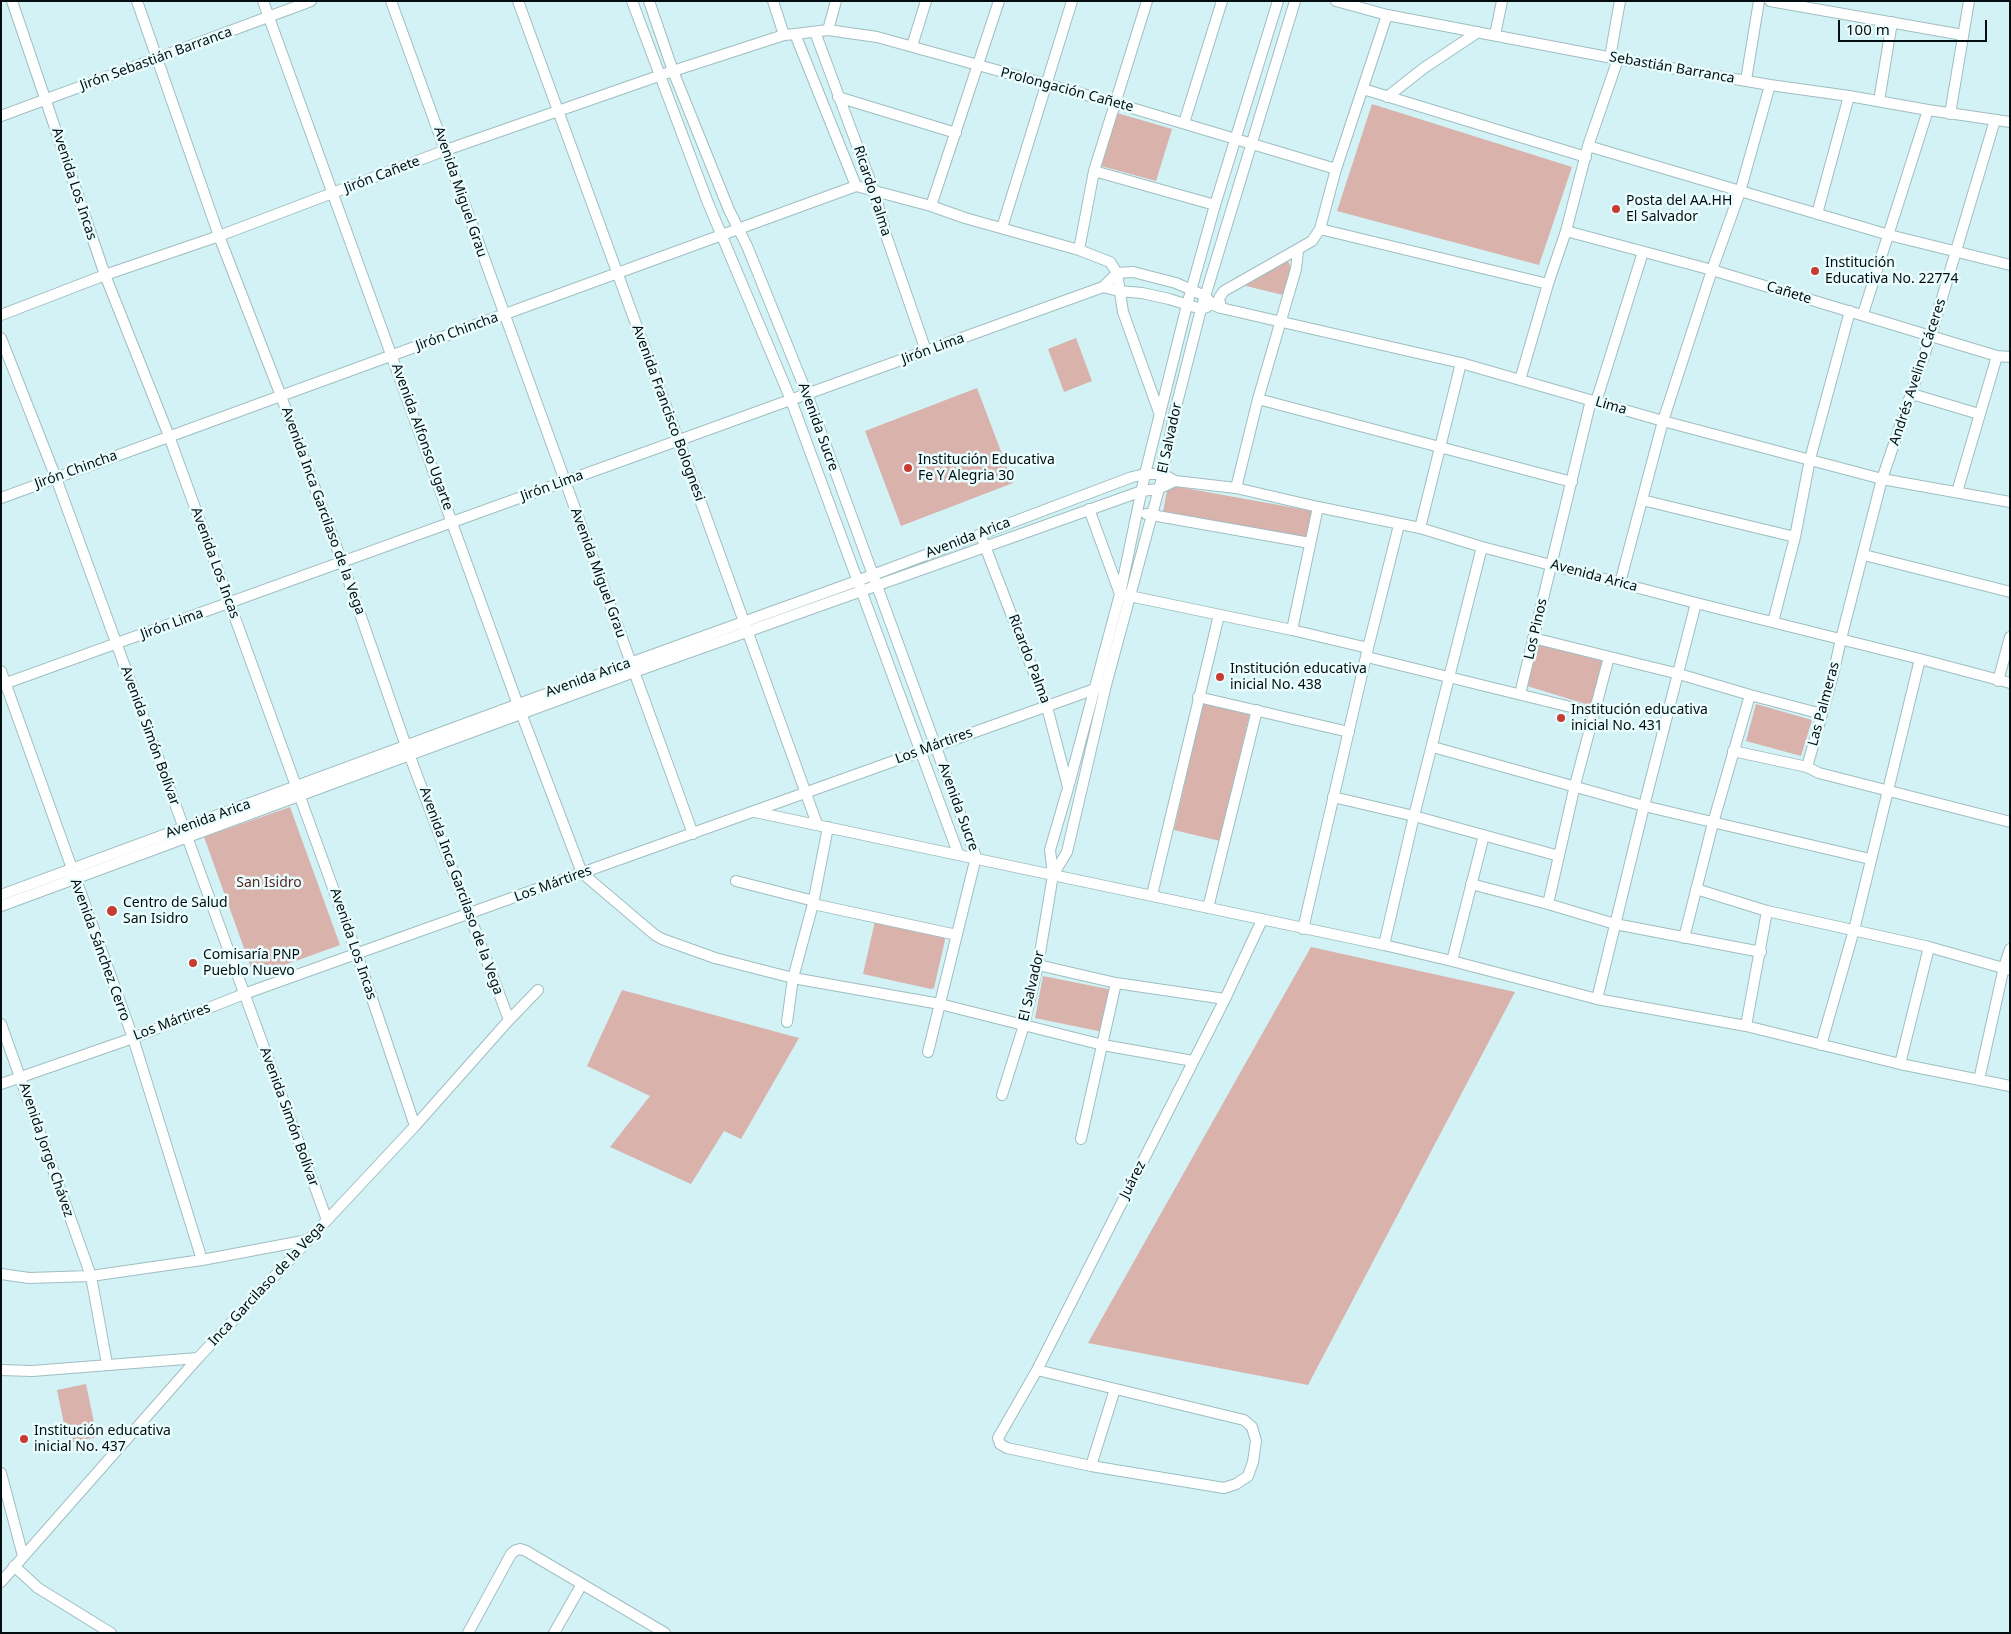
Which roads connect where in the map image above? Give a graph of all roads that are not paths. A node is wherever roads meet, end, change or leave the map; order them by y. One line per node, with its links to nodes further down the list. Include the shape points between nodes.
1 (12, 1): 48 (street, Avenida Los Incas)
2 (137, 1): 36 (street, Avenida Inca Garcilaso de la Vega)
3 (263, 1): 26 (street, Avenida Alfonso Ugarte)
4 (311, 1): 26 (street, Jirón Sebastián Barranca)
5 (391, 1): 62 (street, Avenida Miguel Grau)
6 (518, 1): 52 (street, Avenida Francisco Bolognesi)
7 (632, 1): 40 (street, Avenida Sucre)
8 (648, 1): 39 (street, Avenida Sucre)
9 (773, 1): 32 (street)
10 (836, 1): 28 (street)
11 (926, 1): 35 (street)
12 (999, 1): 38 (street)
13 (1072, 1): 42 (street)
14 (1147, 1): 50 (street)
15 (1222, 1): 57 (street)
16 (1278, 1): 59 (street, El Salvador)
17 (1295, 1): 60 (street, El Salvador)
18 (1336, 1): 25 (street, Sebastián Barranca)
19 (1502, 1): 33 (street)
20 (1620, 1): 37 (street)
21 (1759, 1): 41 (street)
22 (1770, 1): 24 (street)
23 (1969, 1): 34 (street)
24 (1835, 6): 27 (street)
25 (1387, 15): 30 (street, Sebastián Barranca); 44 (street)
26 (269, 17): 36 (street, Jirón Sebastián Barranca); 69 (street, Avenida Alfonso Ugarte)
27 (1892, 22): 34 (street); 49 (street)
28 (828, 30): 29 (street, Prolongación Cañete); 35 (street, Prolongación Cañete)
29 (815, 32): 31 (street, Prolongación Cañete); 46 (street, Ricardo Palma)
30 (1478, 32): 33 (street, Sebastián Barranca); 47 (street)
31 (795, 34): 32 (street, Jirón Cañete); 66 (street, Ricardo Palma)
32 (784, 35): 39 (street, Jirón Cañete)
33 (1495, 35): 37 (street, Sebastián Barranca)
34 (1963, 35): 53 (street)
35 (912, 46): 38 (street, Prolongación Cañete)
36 (158, 58): 48 (street, Jirón Sebastián Barranca); 78 (street, Avenida Inca Garcilaso de la Vega)
37 (1614, 58): 41 (street, Sebastián Barranca); 61 (street)
38 (977, 65): 42 (street, Prolongación Cañete); 58 (street)
39 (673, 71): 40 (street, Jirón Cañete); 73 (street, Avenida Sucre)
40 (659, 76): 52 (street, Jirón Cañete); 79 (street, Avenida Sucre)
41 (1746, 80): 43 (street, Sebastián Barranca)
42 (1047, 85): 50 (street, Prolongación Cañete); 74 (street)
43 (1770, 85): 45 (street, Sebastián Barranca); 68 (street)
44 (1363, 89): 47 (street); 64 (street)
45 (1849, 96): 49 (street, Sebastián Barranca); 72 (street)
46 (838, 97): 58 (street); 67 (street, Ricardo Palma)
47 (1387, 97): 63 (street)
48 (46, 100): 54 (street, Jirón Sebastián Barranca); 88 (street, Avenida Los Incas)
49 (1878, 101): 51 (street, Sebastián Barranca)
50 (1115, 103): 57 (street, Prolongación Cañete); 65 (street)
51 (1928, 110): 53 (street, Sebastián Barranca); 77 (street)
52 (558, 111): 62 (street, Jirón Cañete); 86 (street, Avenida Francisco Bolognesi)
53 (1950, 114): 55 (street, Sebastián Barranca)
54 (1, 116)
55 (1995, 120): 56 (street, Sebastián Barranca); 82 (street, Andrés Avelino Cáceres)
56 (2010, 122)
57 (1184, 123): 59 (street, Prolongación Cañete)
58 (956, 133): 71 (street)
59 (1236, 139): 60 (street, Prolongación Cañete); 70 (street, El Salvador)
60 (1253, 144): 64 (street, Prolongación Cañete); 93 (street, El Salvador)
61 (1588, 146): 63 (street); 68 (street)
62 (446, 150): 69 (street, Jirón Cañete); 100 (street, Avenida Miguel Grau)
63 (1586, 158): 76 (street)
64 (1336, 169): 75 (street)
65 (1094, 170): 70 (street); 80 (street)
66 (856, 186): 67 (street); 73 (street, Jirón Chincha)
67 (874, 191): 71 (street); 104 (street, Ricardo Palma)
68 (1740, 192): 72 (street); 85 (street)
69 (333, 194): 78 (street, Jirón Cañete); 105 (street, Avenida Alfonso Ugarte)
70 (1216, 205): 91 (street, El Salvador)
71 (932, 206): 74 (street)
72 (1817, 214): 77 (street)
73 (739, 228): 79 (street, Jirón Chincha); 110 (street, Avenida Sucre)
74 (1002, 228): 80 (street)
75 (1320, 229): 81 (street, via 1312,242); 89 (street)
76 (1566, 231): 83 (street, Cañete); 89 (street)
77 (1889, 235): 82 (street); 98 (street)
78 (219, 236): 88 (street, Jirón Cañete); 112 (street, Avenida Inca Garcilaso de la Vega)
79 (722, 236): 86 (street, Jirón Chincha); 114 (street, Avenida Sucre)
80 (1079, 250): 87 (street, via 1110,262)
81 (1298, 251): 95 (street, via 1224,291); 101 (street)
82 (1957, 251): 84 (street); 102 (street, Andrés Avelino Cáceres)
83 (1643, 252): 85 (street, Cañete); 115 (street, Los Pinos)
84 (2010, 265)
85 (1712, 270): 97 (street, Cañete); 118 (street)
86 (617, 273): 100 (street, Jirón Chincha); 120 (street, Avenida Francisco Bolognesi)
87 (1117, 273): 90 (street, Jirón Lima); 91 (street, via 1152,276); 92 (street)
88 (105, 275): 99 (street, Jirón Cañete); 119 (street, Avenida Los Incas)
89 (1548, 284): 109 (street)
90 (1103, 287): 92 (street); 104 (street, Jirón Lima)
91 (1192, 290): 93 (street); 94 (street, El Salvador)
92 (1119, 291): 94 (street, via 1142,293); 117 (street, via 1123,312)
93 (1205, 296): 95 (street); 96 (street, El Salvador)
94 (1187, 305): 96 (street); 117 (street, El Salvador)
95 (1217, 307): 96 (street); 101 (street, Lima)
96 (1201, 309): 124 (street, El Salvador, via 1174,415)
97 (1850, 311): 98 (street, Cañete); 122 (street)
98 (1863, 314): 102 (street, Cañete)
99 (1, 315)
100 (503, 315): 105 (street, Jirón Chincha); 127 (street, Avenida Miguel Grau)
101 (1281, 321): 108 (street, Lima); 113 (street)
102 (1931, 335): 106 (street, Cañete); 111 (street, Andrés Avelino Cáceres)
103 (1, 338): 125 (street, Avenida Simón Bolívar)
104 (926, 352): 110 (street, Jirón Lima)
105 (392, 356): 112 (street, Jirón Chincha); 141 (street, Avenida Alfonso Ugarte)
106 (1997, 356): 107 (street, Cañete); 116 (street)
107 (2010, 357)
108 (1460, 363): 109 (street, Lima); 121 (street)
109 (1520, 380): 115 (street, Lima)
110 (806, 394): 114 (street, Jirón Lima); 152 (street, Avenida Sucre)
111 (1912, 394): 116 (street); 126 (street, Andrés Avelino Cáceres)
112 (281, 396): 119 (street, Jirón Chincha); 150 (street, Avenida Inca Garcilaso de la Vega)
113 (1258, 399): 121 (street); 130 (street)
114 (791, 400): 120 (street, Jirón Lima); 154 (street, Avenida Sucre)
115 (1594, 401): 118 (street, Lima); 129 (street, Los Pinos)
116 (1978, 414): 133 (street)
117 (1160, 416): 123 (street, El Salvador)
118 (1663, 421): 122 (street, Lima); 135 (street)
119 (168, 436): 125 (street, Jirón Chincha); 157 (street, Avenida Los Incas)
120 (678, 439): 127 (street, Jirón Lima); 161 (street, Avenida Francisco Bolognesi)
121 (1439, 448): 129 (street); 143 (street)
122 (1810, 460): 126 (street, Lima); 145 (street)
123 (1146, 474): 124 (street, Avenida Arica); 132 (street, El Salvador); 144 (street, Avenida Arica)
124 (1163, 474): 128 (street, Avenida Arica); 131 (street, El Salvador)
125 (56, 478): 134 (street, Jirón Chincha); 166 (street, Avenida Simón Bolívar)
126 (1882, 479): 133 (street, Lima); 149 (street, Andrés Avelino Cáceres)
127 (565, 481): 141 (street, Jirón Lima); 170 (street, Avenida Miguel Grau)
128 (1175, 481): 130 (street, Avenida Arica); 131 (street, Avenida Arica)
129 (1572, 482): 151 (street, Los Pinos)
130 (1236, 488): 137 (street, Avenida Arica)
131 (1158, 489): 132 (street, Avenida Arica); 140 (street, El Salvador)
132 (1142, 491): 138 (street, Avenida Arica); 139 (street, El Salvador)
133 (1957, 492): 136 (street, Lima)
134 (1, 498)
135 (1642, 500): 145 (street); 153 (street)
136 (2010, 502)
137 (1318, 507): 142 (street, Avenida Arica); 146 (street)
138 (1089, 509): 147 (street, Avenida Arica); 156 (street)
139 (1137, 512): 140 (street); 156 (street, El Salvador)
140 (1151, 515): 146 (street); 156 (street, El Salvador)
141 (452, 522): 150 (street, Jirón Lima); 183 (street, Avenida Alfonso Ugarte)
142 (1399, 525): 143 (street, Avenida Arica); 167 (street)
143 (1420, 528): 148 (street, Avenida Arica)
144 (980, 533): 147 (street, Ricardo Palma); 152 (street, Avenida Arica)
145 (1795, 537): 160 (street)
146 (1310, 543): 162 (street)
147 (985, 546): 152 (street, Avenida Arica); 182 (street, Ricardo Palma)
148 (1482, 547): 151 (street, Avenida Arica); 173 (street)
149 (1864, 555): 155 (street); 165 (street, Las Palmeras)
150 (342, 562): 157 (street, Jirón Lima); 190 (street, Avenida Inca Garcilaso de la Vega)
151 (1551, 564): 153 (street, Avenida Arica); 163 (street, Los Pinos)
152 (875, 579): 154 (street, Avenida Arica); 188 (street, Avenida Sucre)
153 (1620, 583): 158 (street, Avenida Arica)
154 (859, 585): 161 (street, Avenida Arica); 191 (street, Avenida Sucre)
155 (2010, 592)
156 (1125, 595): 159 (street); 177 (street, El Salvador); 178 (street, El Salvador)
157 (229, 603): 166 (street, Jirón Lima); 197 (street, Avenida Los Incas)
158 (1696, 604): 160 (street, Avenida Arica); 172 (street)
159 (1219, 615): 162 (street); 181 (street)
160 (1773, 622): 165 (street, Avenida Arica)
161 (746, 626): 170 (street, Avenida Arica); 198 (street, Avenida Francisco Bolognesi)
162 (1292, 630): 167 (street)
163 (1534, 638): 168 (street); 179 (street, Los Pinos)
164 (2010, 638): 174 (street)
165 (1840, 639): 169 (street, Avenida Arica); 186 (street, Las Palmeras)
166 (117, 644): 175 (street, Jirón Lima); 207 (street, Avenida Simón Bolívar)
167 (1367, 653): 173 (street); 187 (street)
168 (1609, 657): 172 (street); 185 (street)
169 (1920, 659): 174 (street, Avenida Arica); 196 (street)
170 (632, 667): 183 (street, Avenida Arica); 208 (street, Avenida Miguel Grau)
171 (1, 671): 175 (street, Avenida Sánchez Cerro)
172 (1679, 674): 180 (street); 200 (street)
173 (1450, 678): 179 (street); 189 (street)
174 (1998, 681): 176 (street, Avenida Arica)
175 (3, 684): 215 (street, Avenida Sánchez Cerro)
176 (2010, 684)
177 (1106, 685): 178 (street, Los Mártires); 216 (street, El Salvador, via 1067,852)
178 (1093, 691): 182 (street, Los Mártires); 195 (street, El Salvador)
179 (1520, 694): 185 (street)
180 (1750, 695): 186 (street); 192 (street)
181 (1198, 697): 184 (street); 221 (street)
182 (1047, 707): 188 (street, Los Mártires); 195 (street, Ricardo Palma)
183 (520, 709): 190 (street, Avenida Arica); 214 (street, Avenida Alfonso Ugarte)
184 (1256, 710): 187 (street); 225 (street)
185 (1595, 713): 194 (street)
186 (1822, 714): 193 (street, Las Palmeras)
187 (1349, 732): 199 (street)
188 (936, 746): 191 (street, Los Mártires); 212 (street, Avenida Sucre)
189 (1432, 747): 194 (street); 202 (street)
190 (408, 750): 197 (street, Avenida Arica); 227 (street, Avenida Inca Garcilaso de la Vega)
191 (920, 751): 198 (street, Los Mártires); 210 (street, Avenida Sucre)
192 (1734, 751): 193 (street); 204 (street)
193 (1807, 768): 196 (street)
194 (1575, 785): 200 (street); 211 (street)
195 (1068, 788): 216 (street, El Salvador, via 1050,850)
196 (1888, 790): 203 (street); 213 (street)
197 (297, 791): 207 (street, Avenida Arica); 238 (street, Avenida Los Incas)
198 (806, 794): 201 (street, Los Mártires); 205 (street, Avenida Francisco Bolognesi)
199 (1333, 797): 202 (street); 230 (street)
200 (1644, 806): 204 (street); 229 (street)
201 (755, 812): 205 (street); 208 (street, Los Mártires)
202 (1414, 816): 209 (street); 234 (street)
203 (2010, 822)
204 (1713, 823): 213 (street); 219 (street)
205 (817, 824): 206 (street)
206 (828, 827): 210 (street); 222 (street)
207 (185, 833): 215 (street, Avenida Arica); 245 (street, Avenida Simón Bolívar)
208 (693, 834): 214 (street, Los Mártires)
209 (1484, 835): 211 (street); 218 (street)
210 (958, 854): 212 (street)
211 (1559, 856): 223 (street)
212 (976, 857): 216 (street); 232 (street)
213 (1870, 858): 231 (street)
214 (582, 873): 227 (street, Los Mártires); 242 (street, via 662,939 715,958)
215 (73, 875): 220 (street, Avenida Arica); 224 (street, Avenida Arica); 254 (street, Avenida Sánchez Cerro)
216 (1053, 875): 221 (street); 240 (street, El Salvador)
217 (736, 881): 222 (street)
218 (1471, 884): 223 (street); 239 (street)
219 (1696, 889): 226 (street); 233 (street)
220 (1, 895)
221 (1152, 895): 225 (street)
222 (813, 902): 232 (street); 242 (street)
223 (1548, 904): 229 (street)
224 (1, 906)
225 (1208, 908): 228 (street)
226 (1768, 911): 231 (street); 237 (street)
227 (469, 914): 238 (street, Los Mártires); 249 (street, Avenida Inca Garcilaso de la Vega)
228 (1262, 920): 230 (street); 246 (street, Juárez)
229 (1615, 924): 233 (street); 247 (street)
230 (1303, 929): 234 (street)
231 (1854, 930): 235 (street); 256 (street)
232 (956, 935): 248 (street)
233 (1684, 938): 237 (street)
234 (1384, 945): 239 (street)
235 (1929, 948): 241 (street); 259 (street)
236 (2010, 950): 241 (street)
237 (1761, 952): 253 (street)
238 (357, 954): 245 (street, Los Mártires); 265 (street, Avenida Los Incas)
239 (1452, 960): 247 (street)
240 (1038, 965): 243 (street); 252 (street, El Salvador)
241 (2007, 968): 261 (street)
242 (794, 978): 248 (street); 250 (street)
243 (1116, 983): 246 (street); 255 (street)
244 (538, 990): 249 (street, Inca Garcilaso de la Vega)
245 (244, 994): 254 (street, Los Mártires); 267 (street, Avenida Simón Bolívar)
246 (1225, 999): 258 (street, Juárez)
247 (1597, 999): 253 (street)
248 (940, 1004): 252 (street); 257 (street)
249 (509, 1020): 265 (street, Inca Garcilaso de la Vega)
250 (787, 1022)
251 (1, 1024): 260 (street, Avenida Jorge Chávez)
252 (1024, 1025): 255 (street); 264 (street, El Salvador)
253 (1746, 1026): 256 (street)
254 (133, 1038): 260 (street, Los Mártires); 269 (street, Avenida Sánchez Cerro)
255 (1103, 1045): 258 (street); 266 (street)
256 (1821, 1045): 259 (street)
257 (928, 1052)
258 (1193, 1061): 275 (street, Juárez)
259 (1900, 1064): 261 (street)
260 (21, 1077): 262 (street, Los Mártires); 271 (street, Avenida Jorge Chávez)
261 (1979, 1080): 263 (street)
262 (1, 1084)
263 (2010, 1086)
264 (1002, 1095)
265 (415, 1126): 267 (street, Inca Garcilaso de la Vega)
266 (1081, 1139)
267 (327, 1220): 268 (street, Inca Garcilaso de la Vega)
268 (308, 1240): 269 (street); 272 (street, Inca Garcilaso de la Vega)
269 (202, 1260): 271 (street)
270 (1, 1274): 271 (street, via 29,1278)
271 (91, 1276): 273 (street, Avenida Jorge Chávez)
272 (198, 1358): 273 (street); 280 (street, Inca Garcilaso de la Vega)
273 (107, 1364): 274 (street, via 32,1371)
274 (1, 1370)
275 (1038, 1370): 276 (street); 277 (street, Juárez, via 998,1438 1000,1444)
276 (1115, 1389): 277 (street); 277 (street, via 1244,1420 1252,1427 1256,1441 1253,1462 1248,1476 1224,1488)
277 (1091, 1466)
278 (1, 1473): 279 (street)
279 (4, 1498): 280 (street)
280 (23, 1556): 281 (street, Inca Garcilaso de la Vega)
281 (14, 1566): 282 (street, Inca Garcilaso de la Vega); 284 (street, via 38,1588)
282 (1, 1582)
283 (582, 1584): 285 (street, via 526,1551 516,1550 506,1562); 286 (street); 287 (street)
284 (111, 1633)
285 (468, 1633)
286 (554, 1633)
287 (665, 1633)

